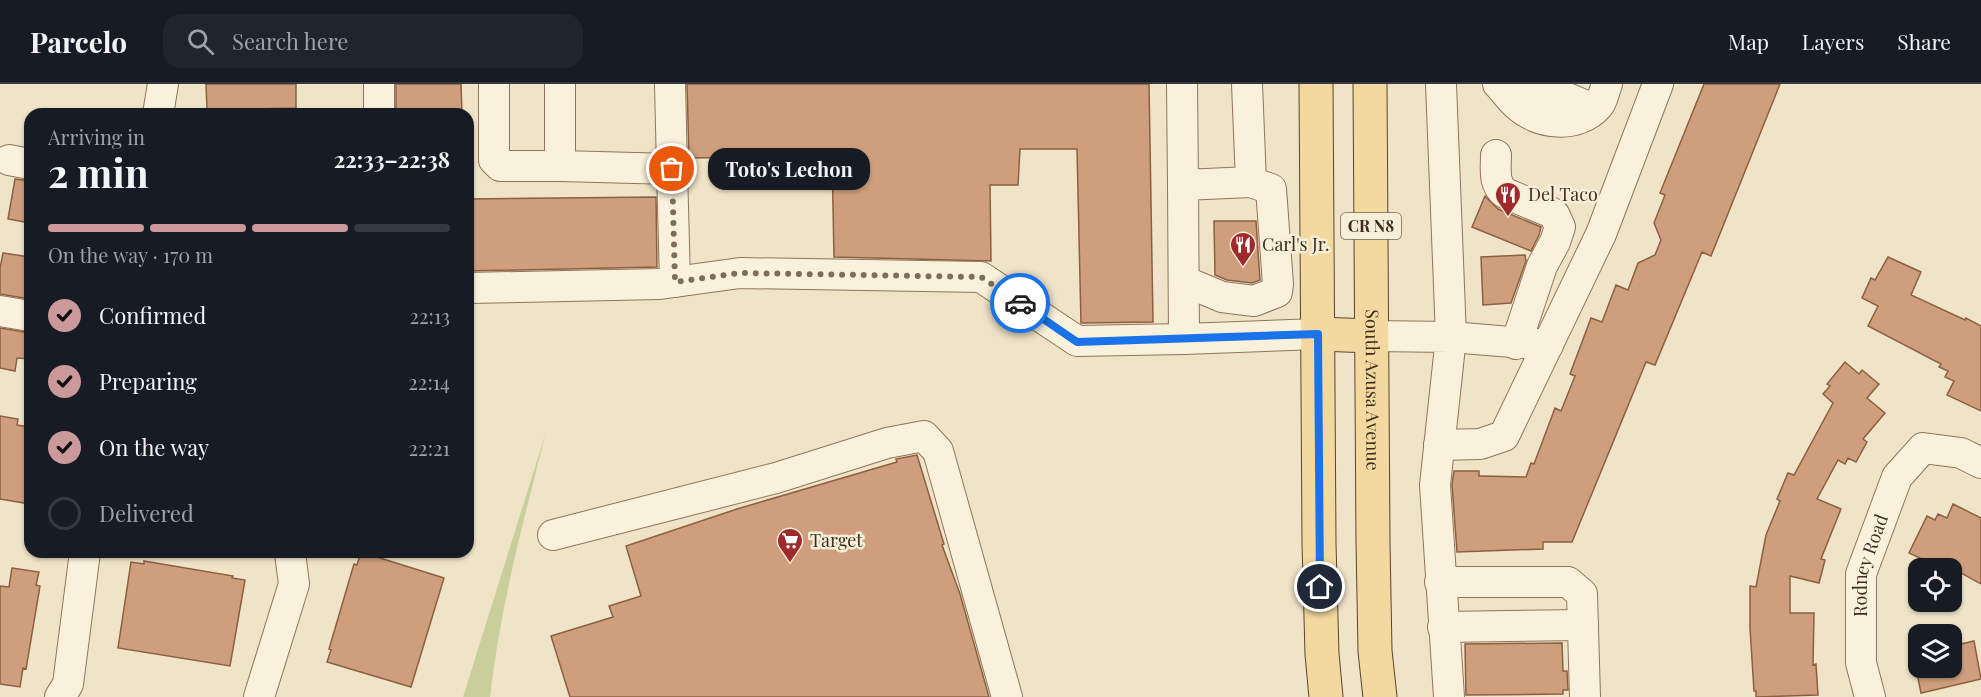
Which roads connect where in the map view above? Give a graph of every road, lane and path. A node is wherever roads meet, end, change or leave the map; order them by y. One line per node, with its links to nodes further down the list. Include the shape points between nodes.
1 (163, 84): 15 (street)
2 (379, 84): 16 (street)
3 (494, 84): 18 (street, via 496,164)
4 (560, 84): 18 (street)
5 (670, 84): 19 (street)
6 (1182, 84): 21 (street)
7 (1247, 84): 20 (street)
8 (1316, 84): 27 (main road, CR N8)
9 (1370, 84): 28 (main road, South Azusa Avenue / CR N8)
10 (1441, 84): 29 (street)
11 (1498, 84): 14 (street, via 1518,106 1542,120 1569,123 1585,116)
12 (1533, 84): 14 (street)
13 (1658, 84): 32 (street, via 1601,234)
14 (1600, 97)
15 (159, 108)
16 (379, 108)
17 (1496, 155): 31 (street, via 1498,188 1554,214 1560,227 1542,266)
18 (560, 166): 19 (street)
19 (672, 169): 23 (street)
20 (1251, 182): 21 (street); 22 (street, via 1270,189 1277,292 1254,301 1222,297)
21 (1183, 185): 22 (street)
22 (1184, 281): 30 (street)
23 (668, 283): 24 (street); 30 (street, via 740,273 981,277 1077,342)
24 (474, 288)
25 (0, 311): 26 (street)
26 (24, 315)
27 (1318, 334): 28 (main road); 30 (street); 44 (main road, CR N8, via 1319,543)
28 (1372, 336): 29 (street); 45 (main road, South Azusa Avenue / CR N8, via 1373,564)
29 (1450, 337): 31 (street); 33 (street)
30 (1184, 339)
31 (1516, 344): 32 (street)
32 (1548, 345): 33 (street, via 1504,436 1480,444)
33 (1439, 445): 38 (street, via 1435,485)
34 (1981, 463): 48 (street, Rodney Road, via 1961,453 1923,448 1897,477 1861,574 1861,663)
35 (553, 535): 43 (street, via 924,436 938,451)
36 (84, 558): 41 (street, via 68,684)
37 (291, 558): 42 (street, via 294,584)
38 (1440, 582): 39 (street, via 1568,582 1582,594); 40 (street)
39 (1583, 625): 40 (street); 47 (street)
40 (1443, 627): 46 (street)
41 (60, 697)
42 (259, 697)
43 (1007, 697)
44 (1326, 697)
45 (1380, 697)
46 (1449, 697)
47 (1585, 697)
48 (1870, 697)

